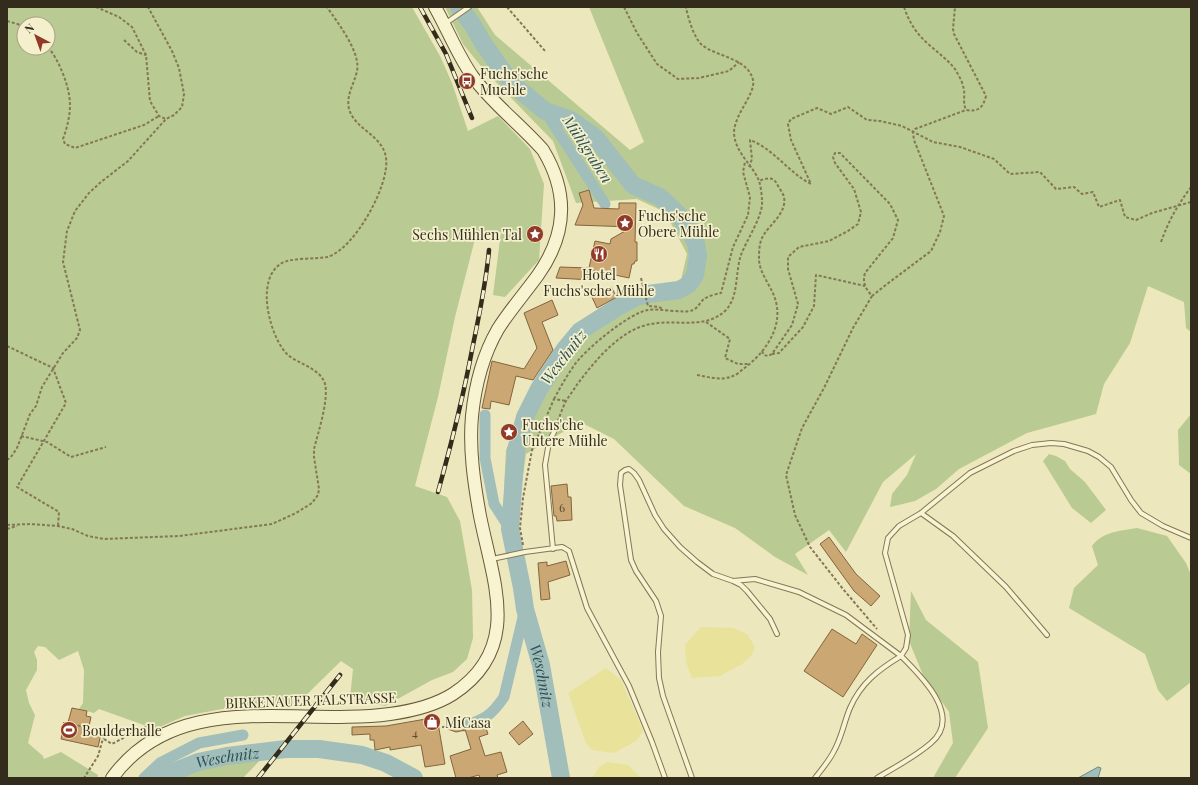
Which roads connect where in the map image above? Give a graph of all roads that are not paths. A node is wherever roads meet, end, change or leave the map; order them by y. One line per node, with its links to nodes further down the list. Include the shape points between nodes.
1 (435, 7): 3 (main road, BIRKENAUER TALSTRASSE)
2 (470, 7): 3 (lane)
3 (448, 22): 8 (main road, BIRKENAUER TALSTRASSE, via 473,76 543,150 556,176 561,201 560,226 556,242 549,258 499,328 484,359 474,400 472,466)
4 (554, 432): 7 (lane, via 545,465)
5 (921, 513): 6 (lane, via 970,473 1014,451 1032,445 1064,444 1099,457 1111,467 1141,513); 11 (lane, via 953,536 1006,587); 12 (lane, via 899,526 888,538 885,553 908,635 906,648)
6 (1191, 538)
7 (554, 549): 8 (lane); 14 (lane, via 564,548 569,551 587,608 629,686)
8 (490, 560): 13 (main road, BIRKENAUER TALSTRASSE, via 497,590 499,617 493,647 482,668 467,684 442,700 418,709 378,715 234,716 190,723 155,739 133,755)
9 (732, 581): 10 (lane, via 747,590 770,619); 12 (lane, via 755,579 799,592 846,615); 15 (lane, via 713,574 680,547 655,515 634,473 629,469 624,470 620,485 631,560 656,600 661,616 659,678)
10 (777, 634)
11 (1047, 635)
12 (901, 656): 16 (lane, via 871,677 860,691 850,708 835,751); 17 (lane, via 932,690 940,707 943,723 940,733 933,742)
13 (112, 778)
14 (665, 778)
15 (692, 778)
16 (815, 778)
17 (877, 778)

